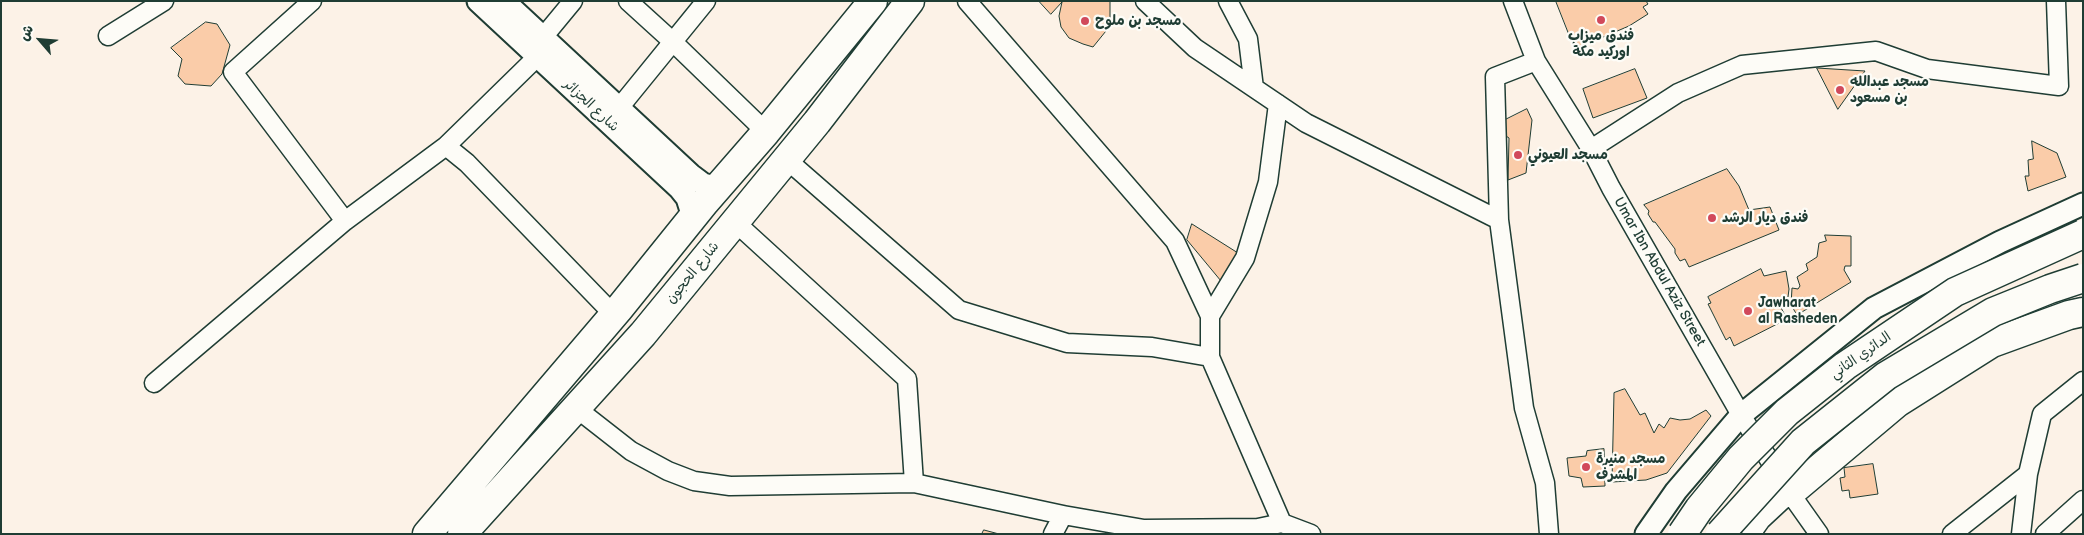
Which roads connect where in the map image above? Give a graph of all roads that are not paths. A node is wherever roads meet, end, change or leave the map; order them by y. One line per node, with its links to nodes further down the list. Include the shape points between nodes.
1 (164, 1): 15 (street)
2 (312, 1): 30 (street, via 233,72)
3 (478, 1): 17 (street, شارع الجزائر)
4 (504, 1): 17 (street, شارع الجزائر)
5 (573, 1): 17 (street)
6 (628, 1): 16 (street)
7 (706, 1): 16 (street)
8 (910, 1): 25 (main road, شارع الحجون)
9 (967, 1): 36 (street, via 1175,241)
10 (1145, 1): 19 (street, via 1195,48)
11 (1228, 1): 19 (street, via 1248,39)
12 (1512, 1): 18 (street, Umar Ibn Abdul Aziz Street)
13 (2056, 1): 24 (street, via 2059,86 1927,69 1876,51 1742,65 1678,93)
14 (866, 4): 22 (main road)
15 (108, 36)
16 (672, 41): 21 (street); 22 (street)
17 (537, 48): 21 (street, شارع الجزائر); 23 (street); 28 (street, شارع الجزائر, via 684,193)
18 (1536, 61): 24 (street, Umar Ibn Abdul Aziz Street); 29 (street, via 1495,77)
19 (1254, 88): 20 (street)
20 (1278, 104): 29 (street, via 1306,123); 36 (street, via 1268,182 1245,258)
21 (619, 108): 26 (street, شارع الجزائر, via 697,180)
22 (766, 132): 26 (main road)
23 (446, 146): 30 (street); 35 (street, via 467,163)
24 (1591, 149): 41 (street, Umar Ibn Abdul Aziz Street)
25 (786, 160): 31 (main road, شارع الحجون); 37 (street, via 959,310 1067,343 1152,347)
26 (718, 188): 28 (main road)
27 (2083, 204): 41 (street, via 2000,242 1874,308)
28 (693, 217): 35 (main road)
29 (1499, 220): 54 (street, via 1524,408 1545,483)
30 (345, 221): 39 (street)
31 (735, 222): 40 (main road, شارع الحجون, via 643,334); 43 (street, via 907,379)
32 (2083, 234): 56 (main road, الدائري الثاني, bridge, via 1955,292 1845,366 1787,412 1741,458 1698,509)
33 (2083, 278): 57 (main road, bridge, via 1993,312 1886,376 1803,442)
34 (2083, 312): 44 (main road, via 1992,343 1897,403)
35 (614, 315): 50 (main road)
36 (1210, 316): 37 (street)
37 (1210, 357): 47 (street)
38 (2083, 381): 42 (street, via 2042,414)
39 (154, 383)
40 (576, 408): 43 (street, via 631,451 694,481 730,486); 51 (main road, شارع الحجون)
41 (1741, 415): 44 (street, Umar Ibn Abdul Aziz Street); 55 (street, via 1676,491)
42 (2028, 474): 60 (street); 61 (street)
43 (914, 484): 46 (street)
44 (1790, 493): 58 (street); 59 (street, Umar Ibn Abdul Aziz Street)
45 (2083, 500): 48 (street)
46 (1063, 515): 49 (street, via 1144,528); 52 (street)
47 (1282, 523): 49 (street); 53 (street)
48 (2063, 528): 62 (street)
49 (1257, 531)
50 (427, 534)
51 (462, 534)
52 (1053, 534)
53 (1311, 534)
54 (1549, 534)
55 (1646, 534)
56 (1682, 534)
57 (1720, 534)
58 (1751, 534)
59 (1819, 534)
60 (1952, 534)
61 (2021, 534)
62 (2045, 534)

